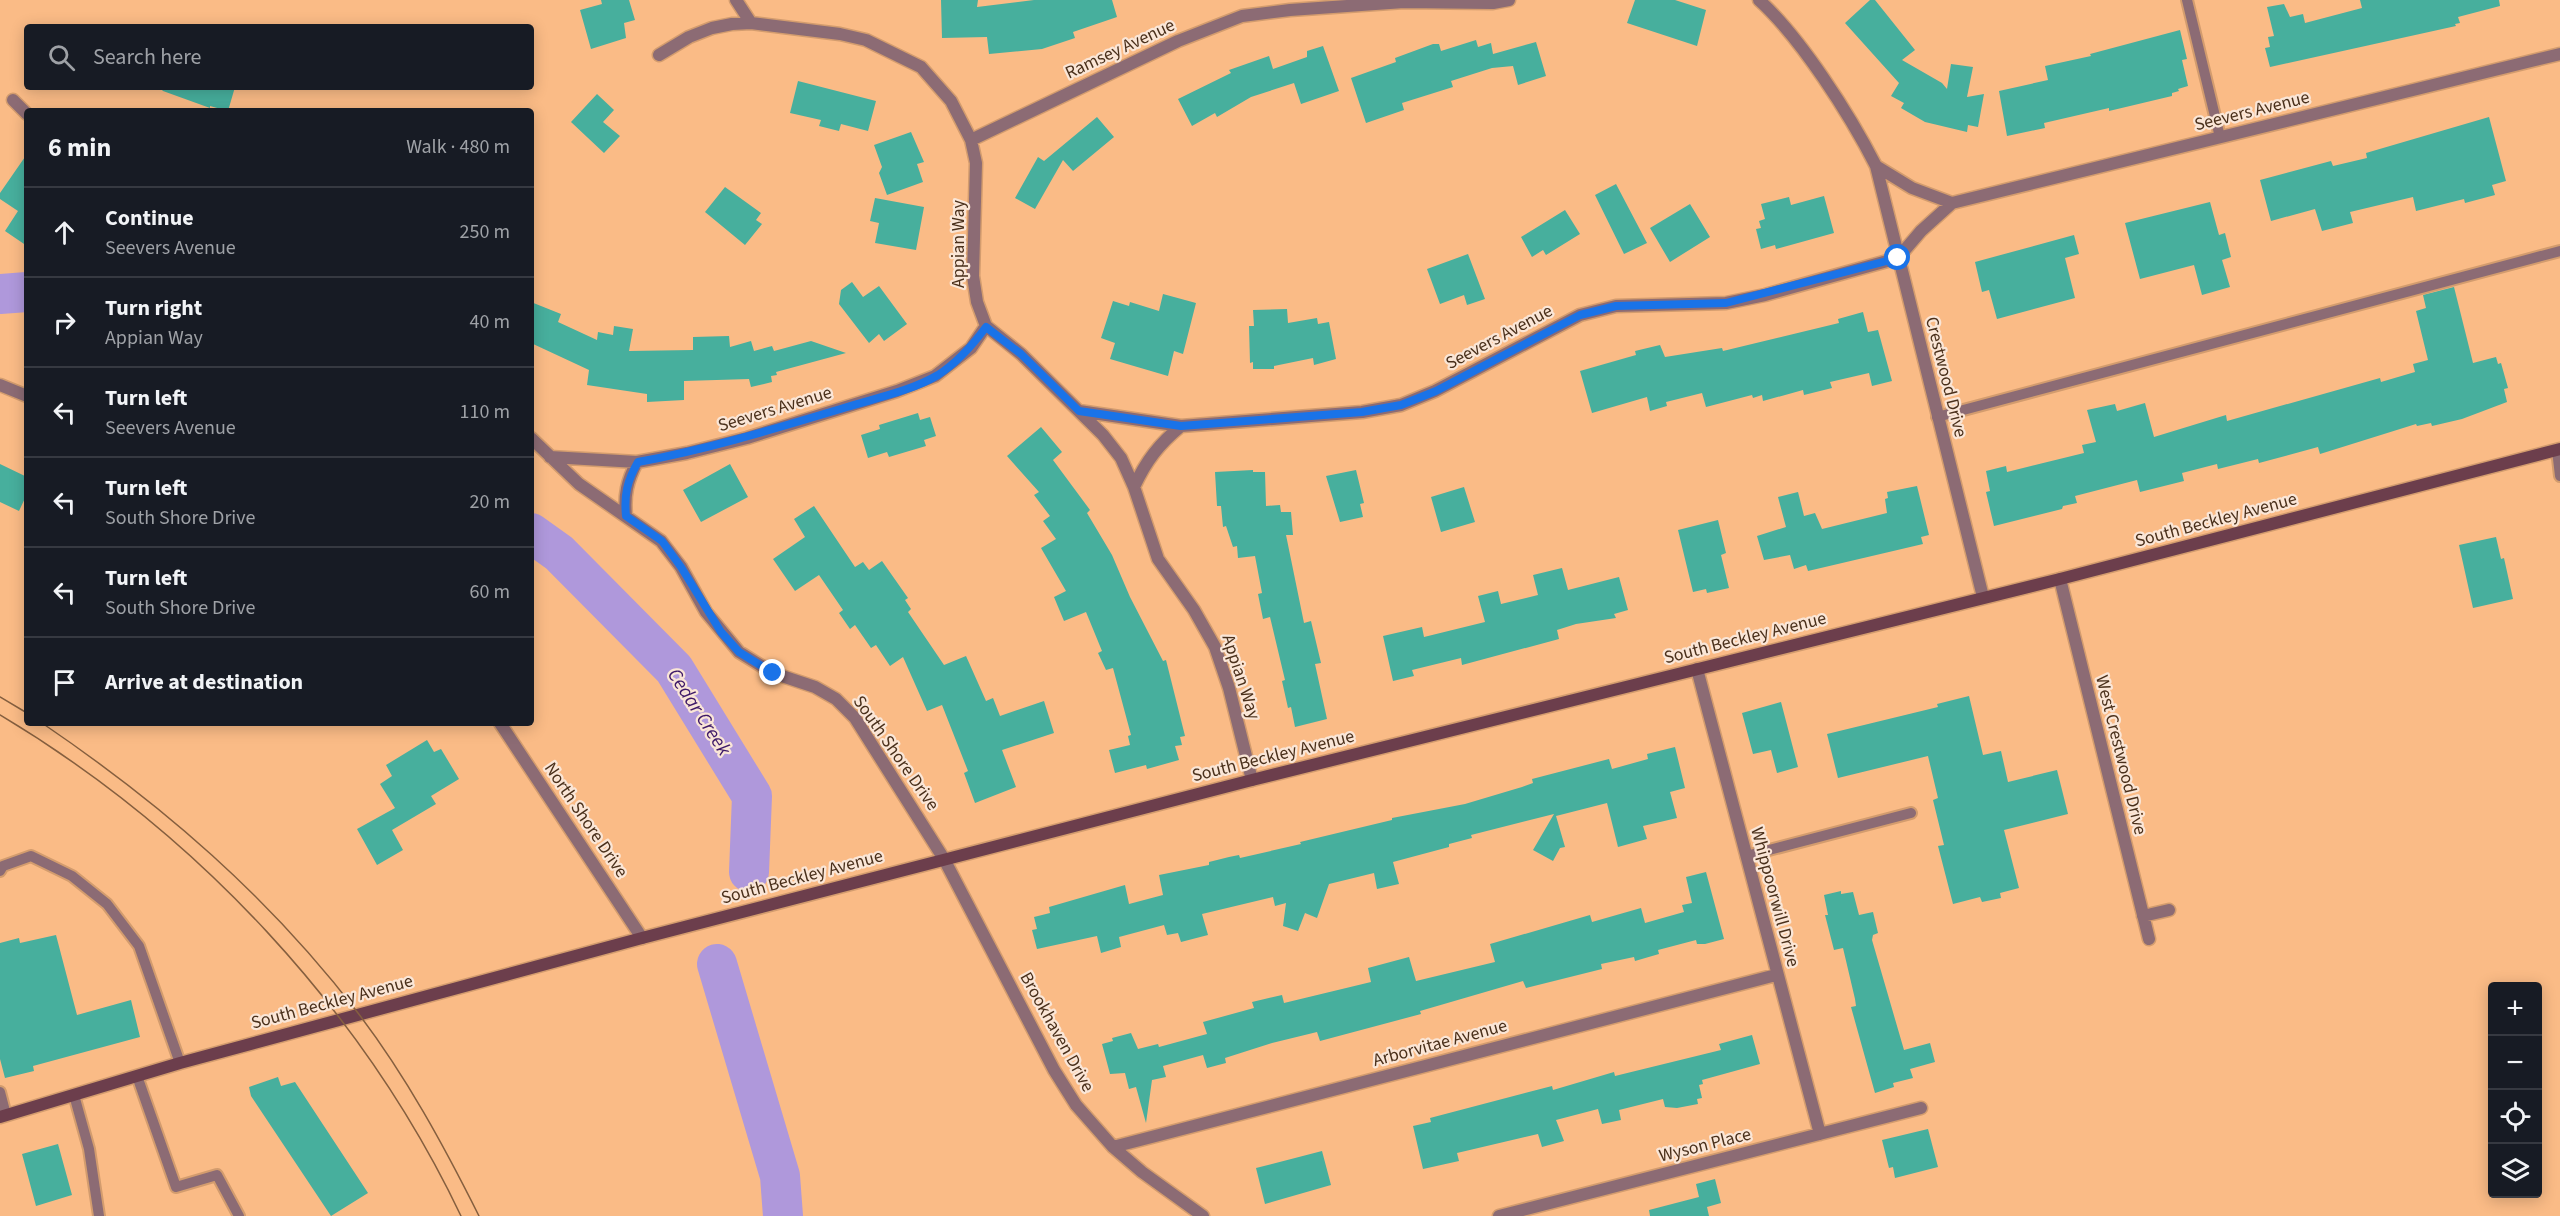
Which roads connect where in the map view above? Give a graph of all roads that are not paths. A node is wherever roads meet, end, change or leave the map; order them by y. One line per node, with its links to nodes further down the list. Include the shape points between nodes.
1 (736, 0): 8 (street)
2 (1300, 0): 7 (street)
3 (1509, 0): 6 (street, Ramsey Avenue)
4 (1759, 0): 15 (street, Crestwood Drive, via 1800,48 1860,134)
5 (2187, 0): 13 (lane)
6 (1402, 1): 7 (street, Ramsey Avenue)
7 (1290, 10): 14 (street, Ramsey Avenue, via 1242,16 1208,28)
8 (751, 23): 10 (street, Appian Way, via 712,28); 14 (street, Appian Way, via 840,34 894,51 921,67 951,101)
9 (2560, 54): 13 (street, Seevers Avenue)
10 (659, 55)
11 (14, 100): 12 (street)
12 (24, 111)
13 (2220, 137): 16 (street, Seevers Avenue)
14 (971, 140): 19 (street, Appian Way, via 976,163 974,276 977,302)
15 (1876, 166): 16 (street, via 1912,188); 18 (street, Crestwood Drive)
16 (1952, 204): 18 (street, Seevers Avenue)
17 (2560, 251): 23 (lane)
18 (1898, 258): 23 (street, Crestwood Drive); 24 (street, Seevers Avenue, via 1726,303 1616,306 1580,315 1436,391 1401,405 1362,412)
19 (986, 327): 22 (street, Appian Way, via 1021,354); 28 (street, Seevers Avenue, via 955,363 935,376 897,391 747,438)
20 (0, 385): 21 (street)
21 (24, 395)
22 (1079, 411): 24 (street, Seevers Avenue); 30 (street, Appian Way, via 1120,458)
23 (1937, 417): 33 (street, Crestwood Drive)
24 (1181, 426): 30 (street, via 1160,443)
25 (534, 441): 27 (street, South Shore Drive)
26 (2558, 449): 29 (lane); 32 (street, South Beckley Avenue)
27 (550, 456): 28 (street, Seevers Avenue); 31 (street, South Shore Drive, via 579,484)
28 (638, 462): 31 (street, via 624,497)
29 (2560, 476)
30 (1134, 487): 36 (street, Appian Way, via 1158,559 1215,647)
31 (626, 516): 39 (street, South Shore Drive, via 662,541 721,632 755,664 815,687 836,699 855,718)
32 (2060, 579): 33 (street, South Beckley Avenue); 42 (street, West Crestwood Drive)
33 (1983, 597): 34 (street, South Beckley Avenue)
34 (1697, 669): 36 (street, South Beckley Avenue); 38 (street, Whippoorwill Drive)
35 (502, 726): 43 (street, North Shore Drive)
36 (1252, 780): 39 (street, South Beckley Avenue)
37 (1911, 813): 38 (lane)
38 (1746, 856): 45 (street, Whippoorwill Drive)
39 (944, 859): 43 (street, South Beckley Avenue); 53 (street, Brookhaven Drive, via 1054,1070 1076,1105)
40 (0, 871): 46 (lane, via 3,866 31,856 72,876 107,904 139,946)
41 (2169, 910): 42 (street)
42 (2143, 916): 44 (street, West Crestwood Drive)
43 (642, 938): 46 (street, South Beckley Avenue)
44 (2148, 939)
45 (1776, 975): 52 (street, Whippoorwill Drive); 53 (street, Arborvitae Avenue)
46 (180, 1062): 47 (street, South Beckley Avenue)
47 (137, 1076): 49 (street, South Beckley Avenue); 55 (lane, via 176,1187 217,1174)
48 (0, 1092): 51 (lane)
49 (74, 1095): 51 (street, South Beckley Avenue); 54 (lane, via 89,1149)
50 (1921, 1108): 52 (street, Wyson Place)
51 (3, 1116)
52 (1820, 1134): 57 (street, Wyson Place)
53 (1113, 1146): 56 (street, Brookhaven Drive)
54 (99, 1216)
55 (239, 1216)
56 (1203, 1216)
57 (1498, 1216)

